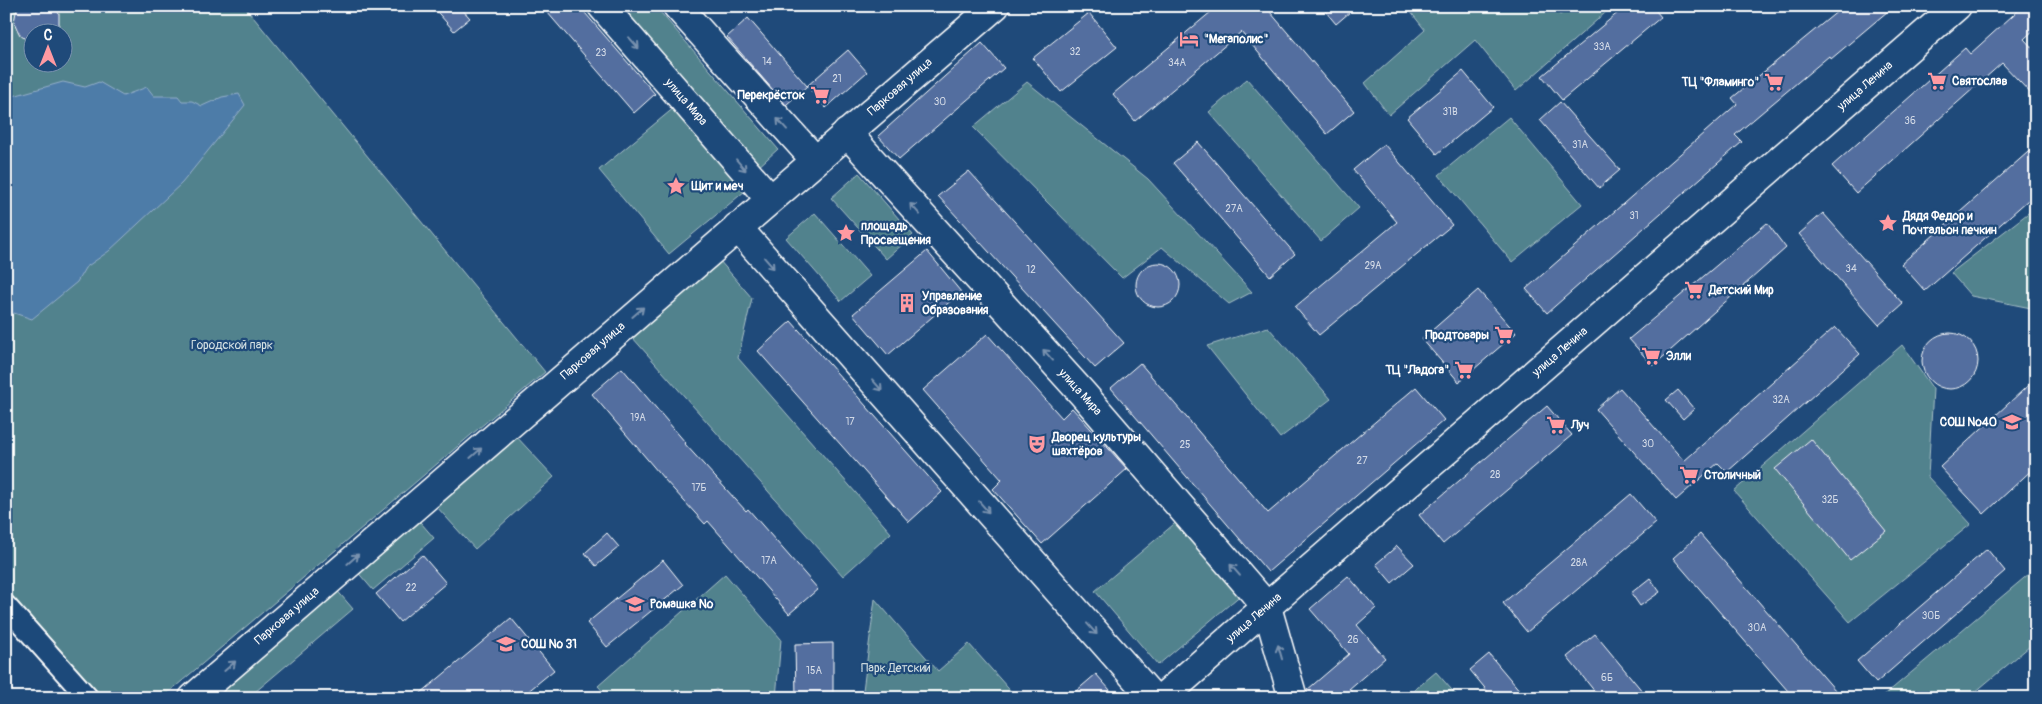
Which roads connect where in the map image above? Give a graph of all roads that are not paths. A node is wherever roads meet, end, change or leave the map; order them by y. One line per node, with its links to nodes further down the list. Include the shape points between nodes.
1 (602, 6): 7 (main road, улица Мира, one-way to 7)
2 (677, 6): 6 (main road, one-way to 2)
3 (994, 6): 5 (main road, Парковая улица)
4 (1957, 6): 10 (main road, улица Ленина)
5 (847, 132): 6 (main road, Парковая улица); 10 (main road, улица Мира, one-way to 5, via 1083,394)
6 (815, 160): 7 (main road, Парковая улица)
7 (770, 199): 8 (main road, Парковая улица)
8 (737, 227): 12 (main road, Парковая улица, one-way to 8); 13 (main road, one-way to 13)
9 (6, 606): 11 (street)
10 (1267, 607): 14 (main road, улица Ленина); 15 (main road, улица Мира, one-way to 10)
11 (88, 698)
12 (193, 698)
13 (1153, 698)
14 (1162, 698)
15 (1293, 698)

